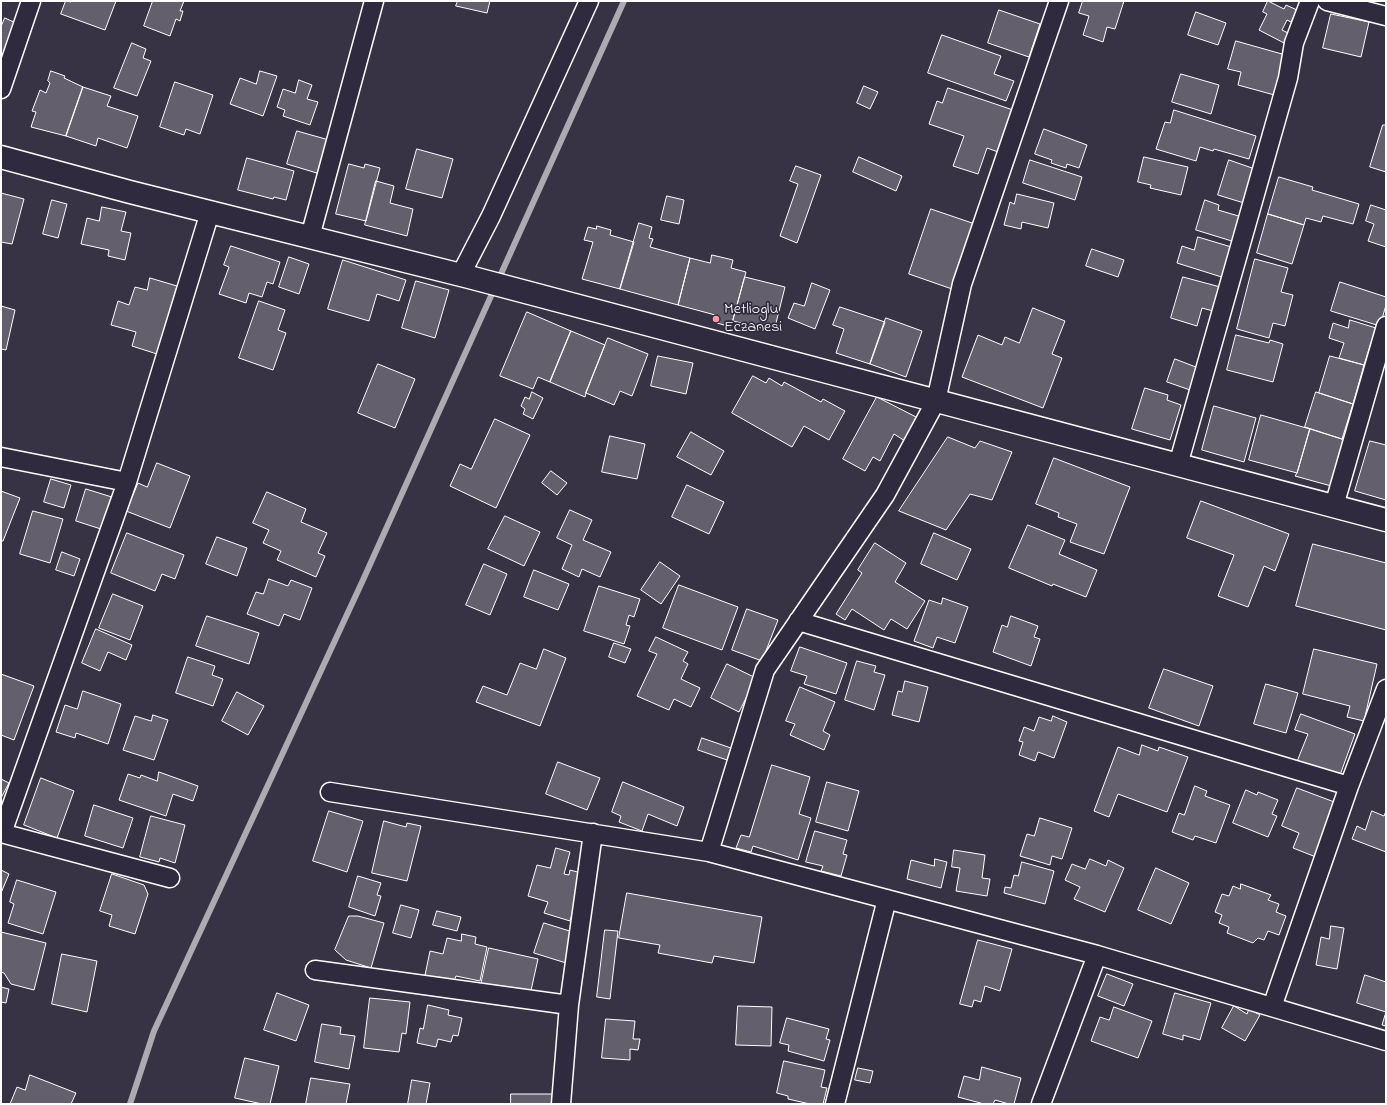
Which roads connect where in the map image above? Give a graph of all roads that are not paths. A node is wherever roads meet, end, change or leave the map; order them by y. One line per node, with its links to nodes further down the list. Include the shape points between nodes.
1 (31, 1): 8 (street)
2 (374, 1): 11 (street)
3 (589, 1): 12 (street)
4 (1059, 1): 14 (street, via 962,284)
5 (1310, 1): 16 (street, via 1294,43 1288,78)
6 (1327, 1): 7 (street)
7 (1386, 16)
8 (1, 89)
9 (1, 157): 10 (street)
10 (210, 212): 11 (street); 17 (street)
11 (310, 237): 12 (street)
12 (465, 276): 14 (street)
13 (1386, 326): 18 (street)
14 (936, 401): 16 (street); 20 (street, via 885,495)
15 (1, 457): 17 (street)
16 (1178, 465): 18 (street)
17 (127, 482): 24 (street)
18 (1334, 506): 19 (street)
19 (1386, 520)
20 (798, 621): 22 (street); 26 (street, via 765,670)
21 (1386, 689): 22 (street)
22 (1350, 786): 32 (street)
23 (330, 792): 25 (street)
24 (1, 833): 27 (street)
25 (592, 833): 26 (street); 31 (street)
26 (709, 852): 28 (street)
27 (170, 878)
28 (887, 899): 29 (street); 35 (street)
29 (1097, 955): 32 (street); 36 (street)
30 (315, 970): 31 (street)
31 (569, 1004): 34 (street)
32 (1272, 1007): 33 (street)
33 (1386, 1041)
34 (561, 1104)
35 (835, 1104)
36 (1042, 1104)

